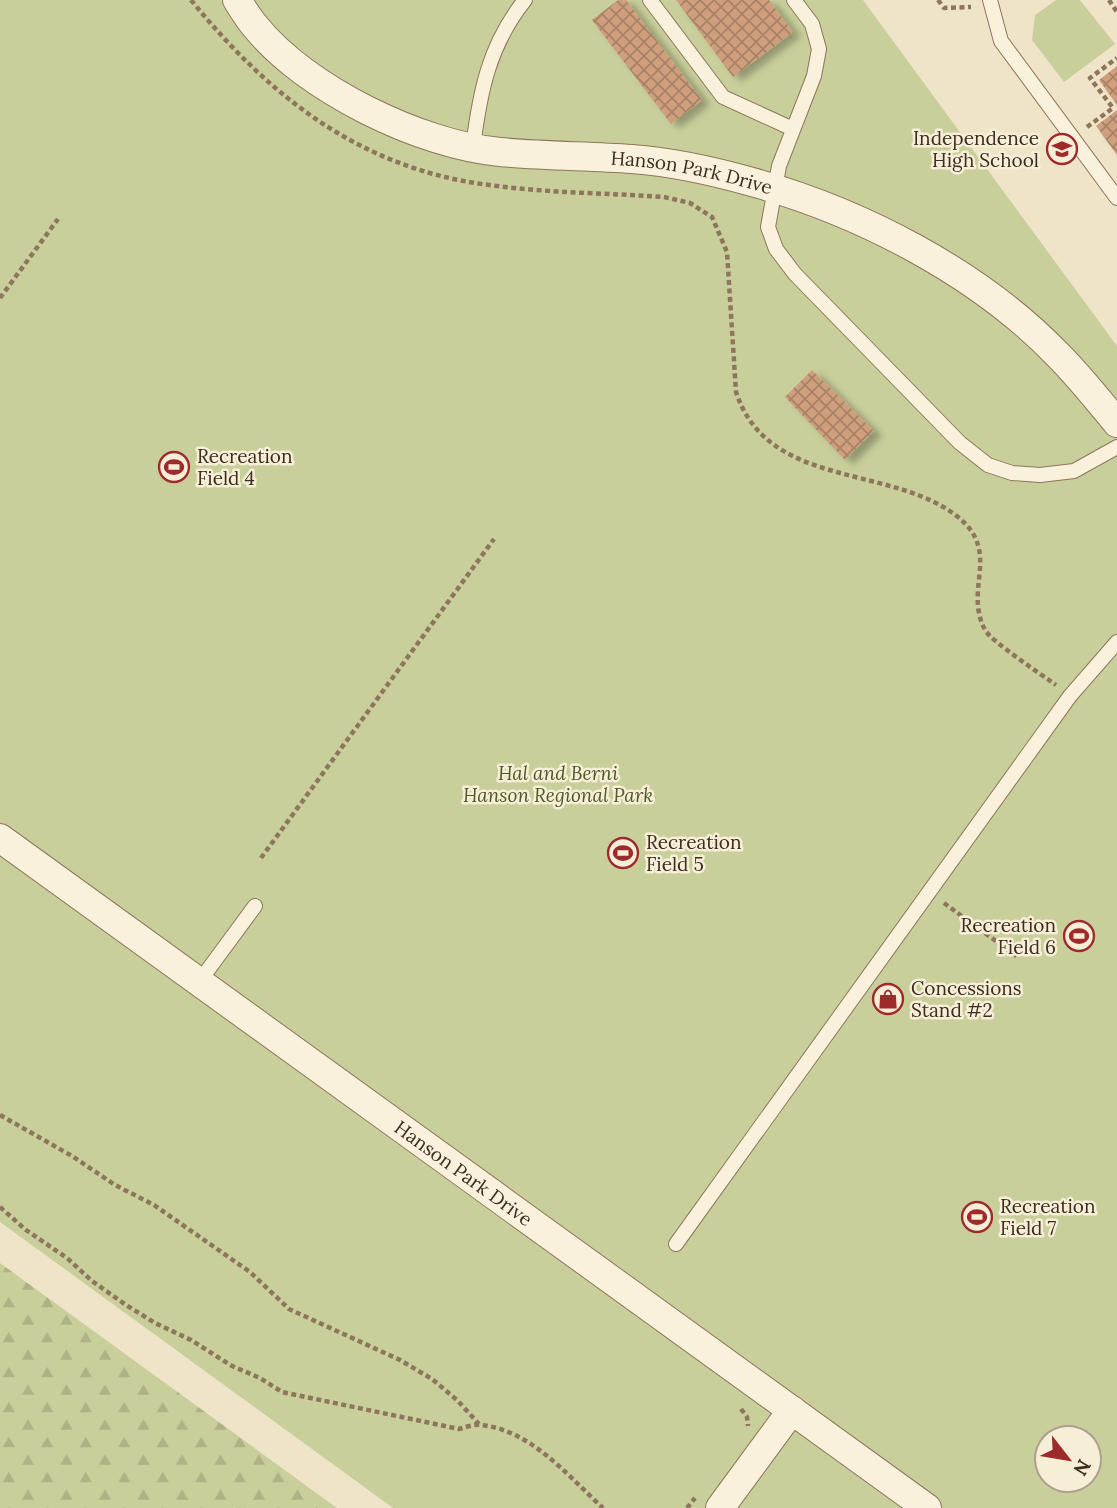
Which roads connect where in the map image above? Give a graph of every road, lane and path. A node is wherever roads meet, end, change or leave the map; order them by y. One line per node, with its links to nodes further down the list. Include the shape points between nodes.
1 (191, 0): 21 (path, via 244,59 303,112 340,136 408,165 489,185 664,197 690,203 712,217 727,252 736,392 754,427 775,446 803,461 920,494 958,517 976,535 982,561 978,608 985,631)
2 (237, 0): 12 (street, Hanson Park Drive, via 256,28 324,86 372,114 447,143)
3 (525, 0): 12 (lane, via 498,40 485,77)
4 (650, 0): 10 (lane, via 723,97)
5 (794, 0): 10 (lane, via 812,24 819,49 814,76)
6 (990, 0): 11 (lane, via 1000,41)
7 (1108, 0): 8 (path)
8 (1117, 12)
9 (1117, 58): 11 (path, via 1090,78 1113,108)
10 (793, 129): 13 (lane)
11 (1073, 138): 14 (lane)
12 (473, 147): 13 (street, Hanson Park Drive, via 679,165)
13 (774, 189): 17 (street, Hanson Park Drive, via 860,221 966,280 1057,353); 18 (lane, via 768,227 776,249 795,274 960,443 988,465 1012,474 1074,471)
14 (1117, 198)
15 (58, 219): 16 (path)
16 (0, 298)
17 (1117, 423)
18 (1117, 447)
19 (494, 539): 23 (path)
20 (1117, 642): 21 (lane)
21 (1070, 696): 24 (lane)
22 (0, 838): 27 (street, Hanson Park Drive)
23 (261, 858)
24 (930, 892): 26 (path); 30 (lane)
25 (256, 906): 27 (lane)
26 (1020, 958)
27 (199, 982): 32 (street, Hanson Park Drive)
28 (0, 1115): 33 (path, via 154,1205 250,1272 289,1309 432,1379)
29 (0, 1207): 33 (path, via 127,1305 282,1392 459,1429)
30 (676, 1244)
31 (736, 1402): 34 (path, via 747,1416)
32 (792, 1410): 35 (street); 38 (street, Hanson Park Drive)
33 (480, 1424): 36 (path, via 524,1440)
34 (743, 1435)
35 (708, 1503): 37 (path)
36 (603, 1508)
37 (687, 1508)
38 (927, 1508)

